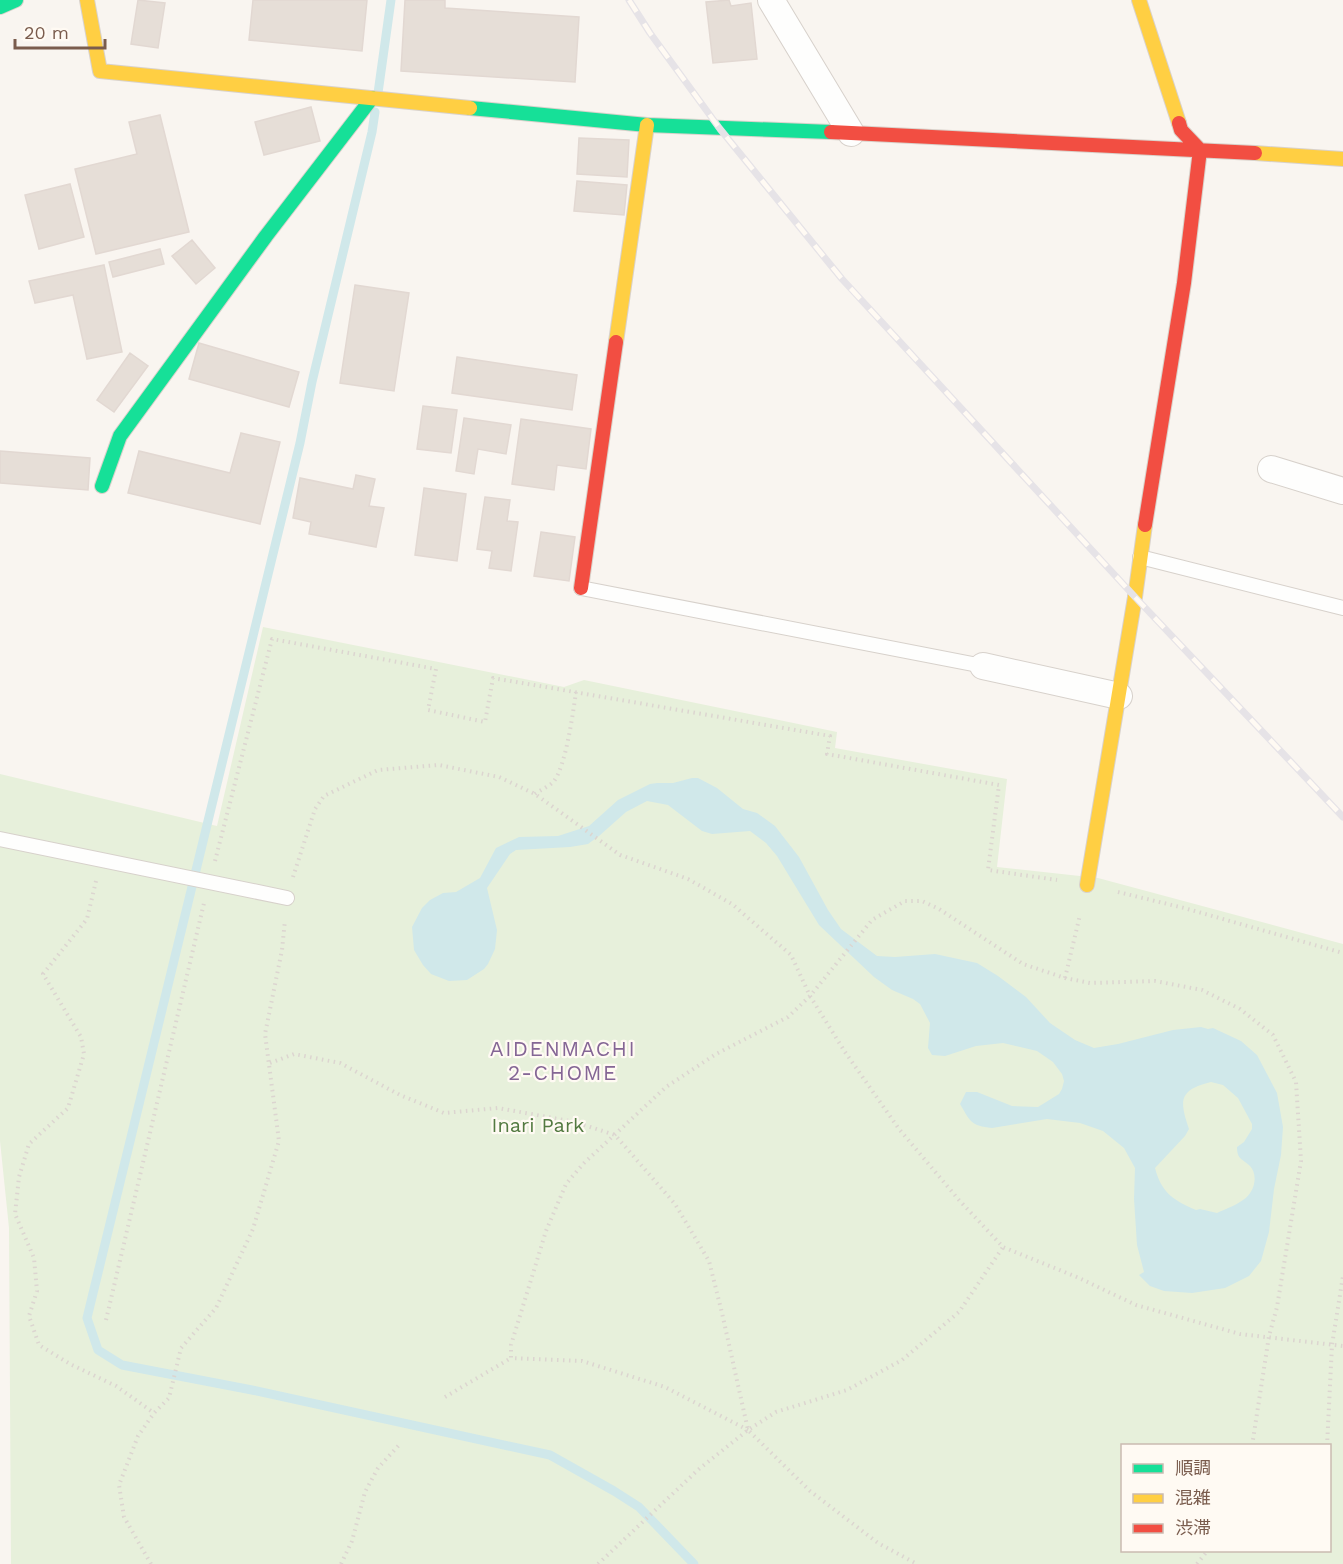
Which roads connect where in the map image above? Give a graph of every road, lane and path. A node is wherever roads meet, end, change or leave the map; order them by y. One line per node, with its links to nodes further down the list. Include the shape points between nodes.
1 (16, 0): 5 (street)
2 (87, 0): 6 (street, via 100,71)
3 (771, 0): 8 (street)
4 (1139, 0): 9 (street, via 1181,130)
5 (0, 7)
6 (372, 98): 7 (street); 12 (street, via 120,436)
7 (647, 125): 8 (street); 15 (street)
8 (850, 133): 9 (street)
9 (1200, 150): 10 (street); 14 (street, via 1185,283)
10 (1343, 159)
11 (1272, 469): 13 (street)
12 (102, 486)
13 (1343, 491)
14 (1140, 556): 16 (lane); 19 (street)
15 (581, 588): 17 (lane)
16 (1343, 608)
17 (983, 666): 19 (street)
18 (576, 692): 20 (path, via 563,761 554,781); 23 (path, via 493,678 485,722 428,710 436,669 272,639); 24 (path, via 830,736 827,754 999,785 988,870)
19 (1119, 696): 24 (street)
20 (535, 794): 25 (path, via 499,777 439,765 378,770 324,796 315,809); 28 (path, via 620,855 688,879 732,904 790,955)
21 (0, 839): 22 (lane)
22 (100, 860): 23 (lane); 39 (path, via 87,920 43,974 81,1037 84,1054 68,1108 29,1144 19,1178 15,1214 34,1258 37,1291 30,1316 39,1345 116,1386)
23 (209, 882): 25 (lane); 33 (path)
24 (1087, 885): 26 (path); 27 (path)
25 (287, 898): 29 (path, via 282,950 265,1034)
26 (1343, 953)
27 (1065, 978): 28 (path, via 1023,964 939,909 922,901 905,901 872,920); 34 (path, via 1090,983 1155,981 1202,990 1240,1009 1273,1035 1296,1082 1301,1161)
28 (810, 996): 30 (path, via 788,1017 716,1054 666,1087); 31 (path, via 899,1129)
29 (270, 1063): 30 (path, via 294,1054 317,1058 340,1063 444,1113 498,1108 575,1122); 39 (path, via 279,1141 253,1229 216,1308 181,1348 169,1398)
30 (615, 1135): 37 (path, via 566,1184 546,1231 511,1346); 40 (path, via 675,1204 709,1261)
31 (1002, 1247): 34 (path, via 1136,1305 1240,1334); 40 (path, via 958,1312 902,1360 847,1390 776,1412)
32 (1343, 1276): 35 (path)
33 (106, 1320)
34 (1269, 1336): 35 (path); 42 (path)
35 (1332, 1345): 36 (path); 43 (path)
36 (1341, 1346)
37 (511, 1359): 38 (path); 40 (path, via 582,1361 665,1387)
38 (445, 1397)
39 (154, 1413): 45 (path, via 138,1436 119,1485 124,1517)
40 (748, 1430): 47 (path, via 699,1469); 48 (path, via 810,1491 878,1543)
41 (400, 1444): 46 (path, via 378,1468 365,1492 352,1541)
42 (1252, 1444)
43 (1327, 1444)
44 (1207, 1552): 49 (path)
45 (151, 1564)
46 (341, 1564)
47 (598, 1564)
48 (916, 1564)
49 (1197, 1564)

